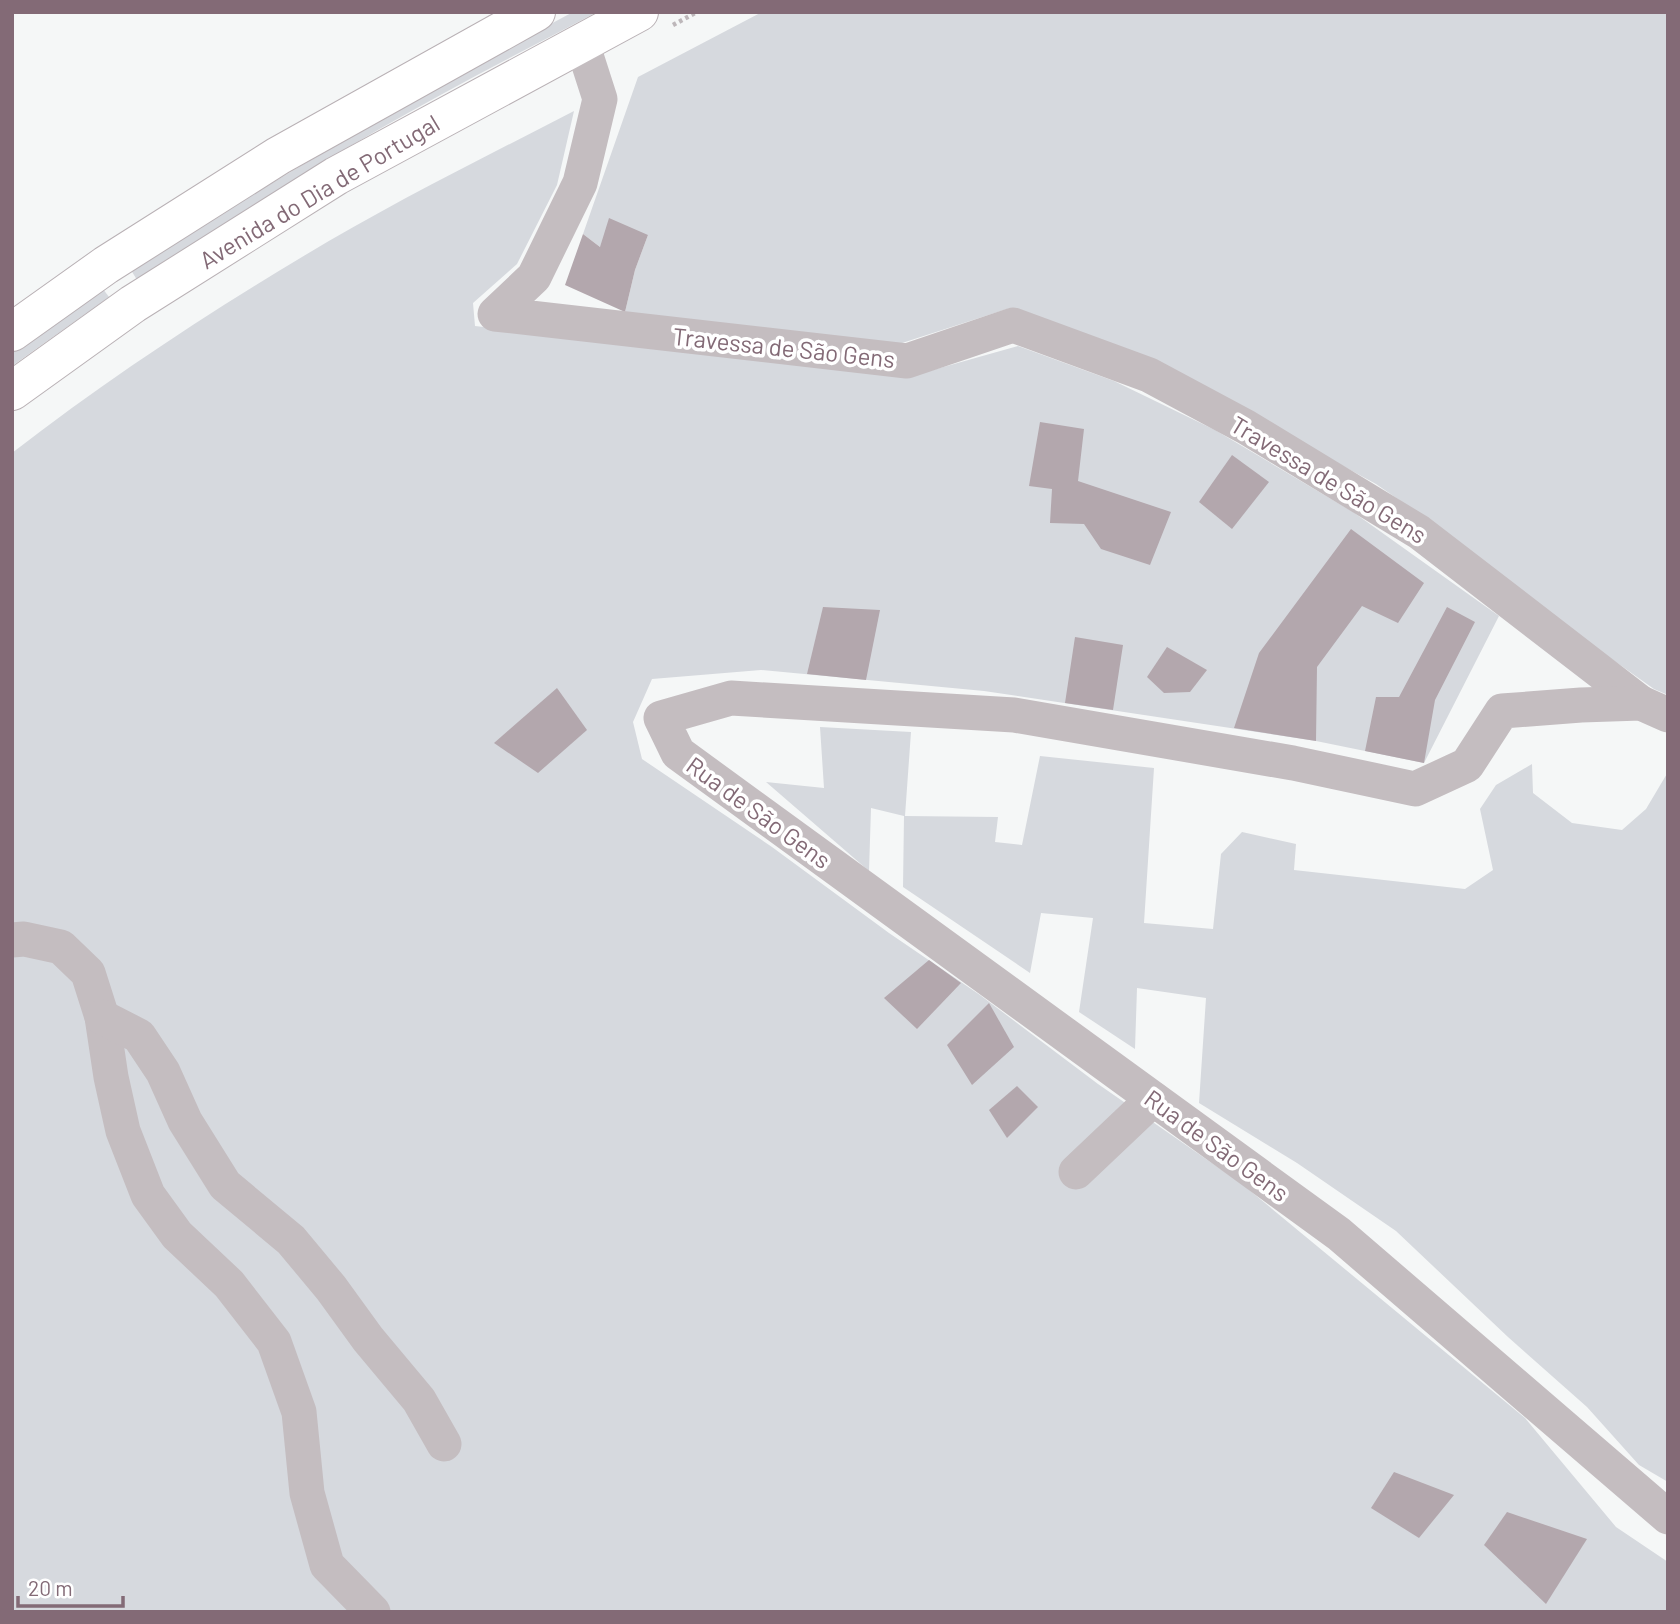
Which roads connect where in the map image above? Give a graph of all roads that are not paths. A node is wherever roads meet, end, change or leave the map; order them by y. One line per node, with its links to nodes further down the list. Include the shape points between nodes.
1 (536, 12): 4 (main road, Avenida do Dia de Portugal, via 278,156 106,265)
2 (639, 12): 3 (main road, Avenida do Dia de Portugal)
3 (582, 43): 5 (main road, Avenida do Dia de Portugal, via 336,176 133,304); 6 (street, Travessa de São Gens, via 600,99 580,183 534,277 495,314 907,361 1013,325 1149,375 1246,427 1419,532)
4 (12, 332)
5 (12, 391)
6 (1655, 709): 9 (street, Rua de São Gens, via 1581,705 1502,711 1467,765 1415,789 1014,715 731,698 661,718 678,753)
7 (12, 940): 8 (street, via 61,947 88,973)
8 (102, 1017): 11 (street, via 139,1036 225,1185 291,1240 419,1400); 13 (street, via 123,1132 148,1195 177,1234 229,1284 274,1342 299,1412 307,1493 327,1565)
9 (1153, 1099): 10 (street); 12 (street, Rua de São Gens, via 1339,1234)
10 (1076, 1172)
11 (444, 1444)
12 (1668, 1517)
13 (373, 1612)

